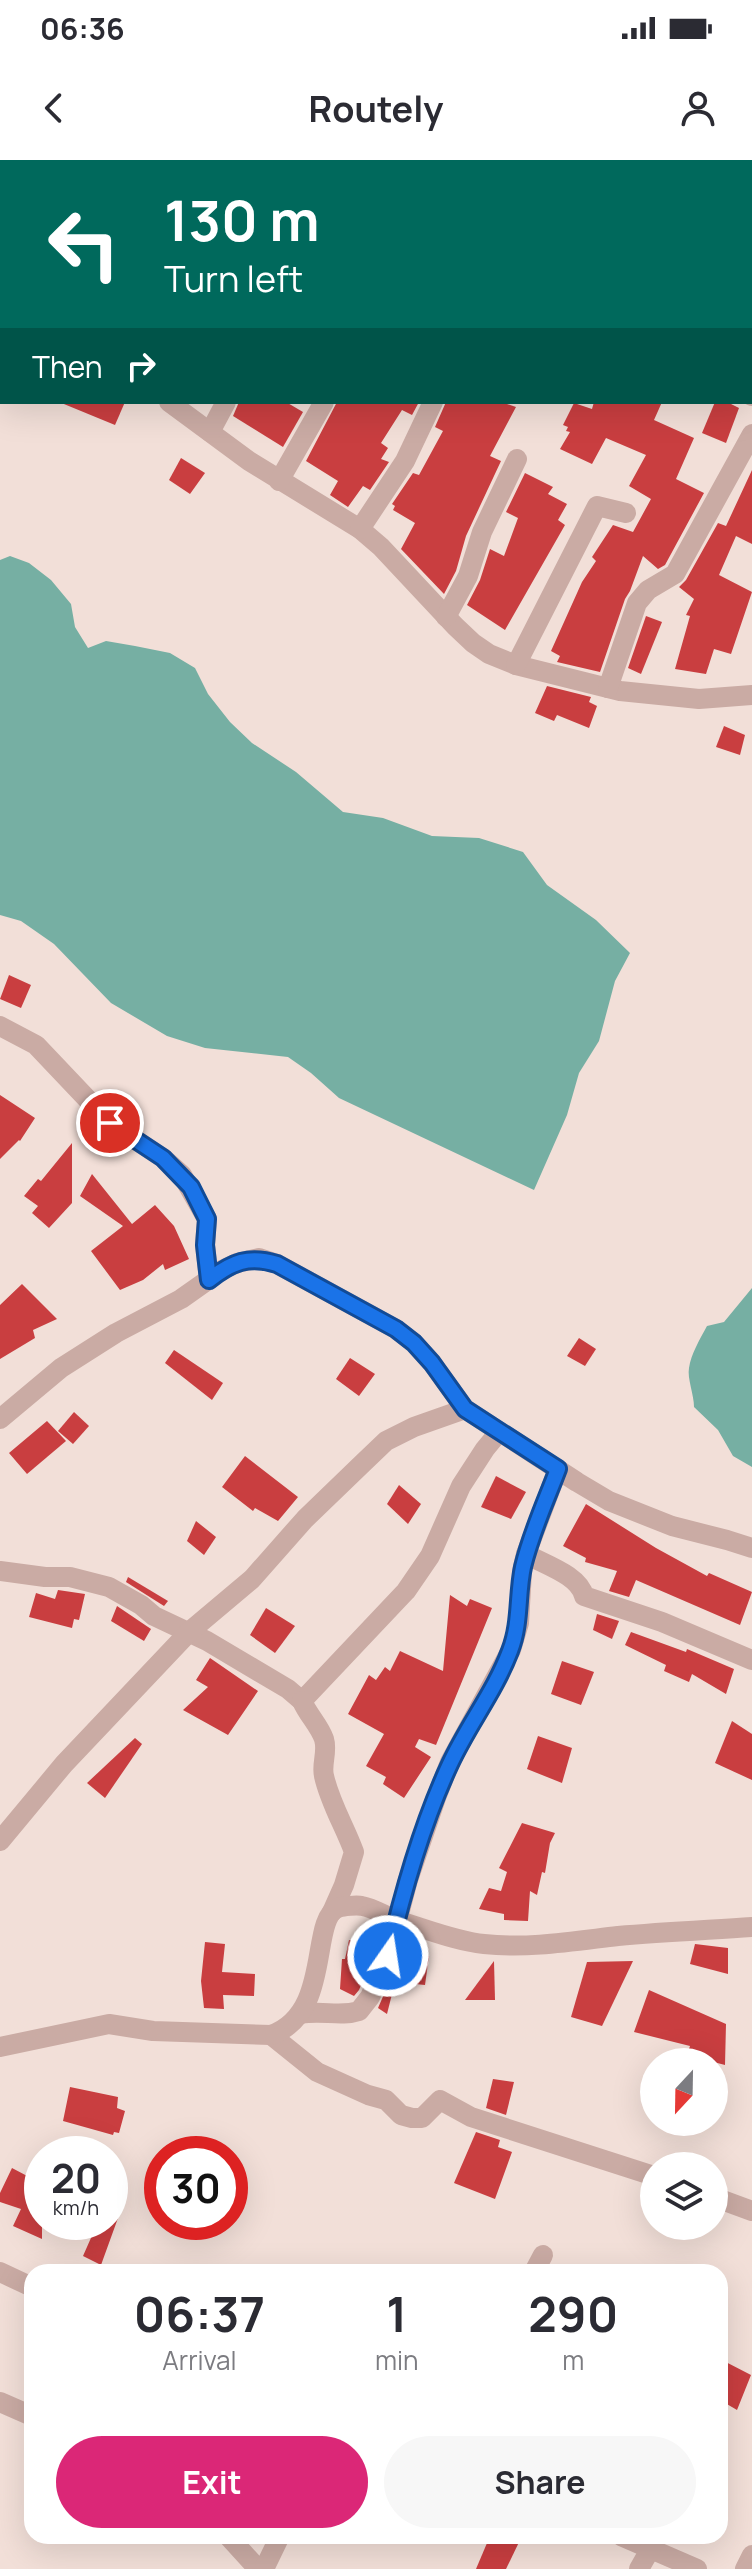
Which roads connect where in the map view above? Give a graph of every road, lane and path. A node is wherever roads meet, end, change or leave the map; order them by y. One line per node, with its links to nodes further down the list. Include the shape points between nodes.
1 (172, 404): 5 (street)
2 (225, 404): 5 (street)
3 (323, 404): 8 (street)
4 (432, 404): 10 (street, via 405,461)
5 (210, 432): 8 (street)
6 (752, 434): 13 (street, via 675,574 637,603)
7 (517, 459): 11 (street)
8 (279, 481): 10 (street)
9 (626, 513): 12 (street, via 597,506)
10 (360, 529): 11 (street)
11 (446, 617): 12 (street, via 489,654)
12 (516, 665): 13 (street)
13 (608, 688): 14 (street, via 699,699)
14 (752, 695)
15 (0, 1026): 16 (street, via 46,1053 110,1123 182,1175 207,1219)
16 (209, 1280): 17 (street, via 237,1263 259,1258 277,1264 396,1329 432,1363); 18 (street, via 61,1368)
17 (465, 1409): 19 (street); 24 (street, via 386,1441 252,1579)
18 (0, 1419)
19 (499, 1432): 20 (street); 26 (street, via 461,1486 430,1556 406,1591)
20 (558, 1469): 21 (street, via 639,1514); 22 (street)
21 (752, 1548)
22 (526, 1554): 25 (street, via 573,1578 584,1596); 29 (street, via 511,1650 450,1762)
23 (0, 1571): 24 (street, via 102,1584)
24 (189, 1632): 26 (street); 27 (street, via 64,1764)
25 (752, 1660)
26 (302, 1701): 28 (street, via 324,1738 324,1780 354,1852)
27 (0, 1841)
28 (332, 1912): 29 (street, via 362,1906); 31 (street)
29 (396, 1920): 30 (street, via 486,1945); 31 (street, via 388,1956 359,2011)
30 (752, 1927)
31 (301, 2014): 32 (street)
32 (271, 2035): 33 (street, via 153,2031 109,2024); 34 (street, via 317,2072 386,2100 401,2115 422,2118 440,2100 471,2117)
33 (0, 2047)
34 (640, 2171)
35 (728, 2202): 36 (street)
36 (752, 2211)
37 (0, 2272): 38 (street)
38 (24, 2283)
39 (0, 2402): 40 (street)
40 (24, 2412)
41 (236, 2544): 46 (street)
42 (275, 2544): 46 (street)
43 (641, 2544): 44 (street)
44 (651, 2548): 47 (street); 48 (street)
45 (752, 2555): 49 (street)
46 (261, 2569)
47 (639, 2569)
48 (697, 2569)
49 (745, 2569)

